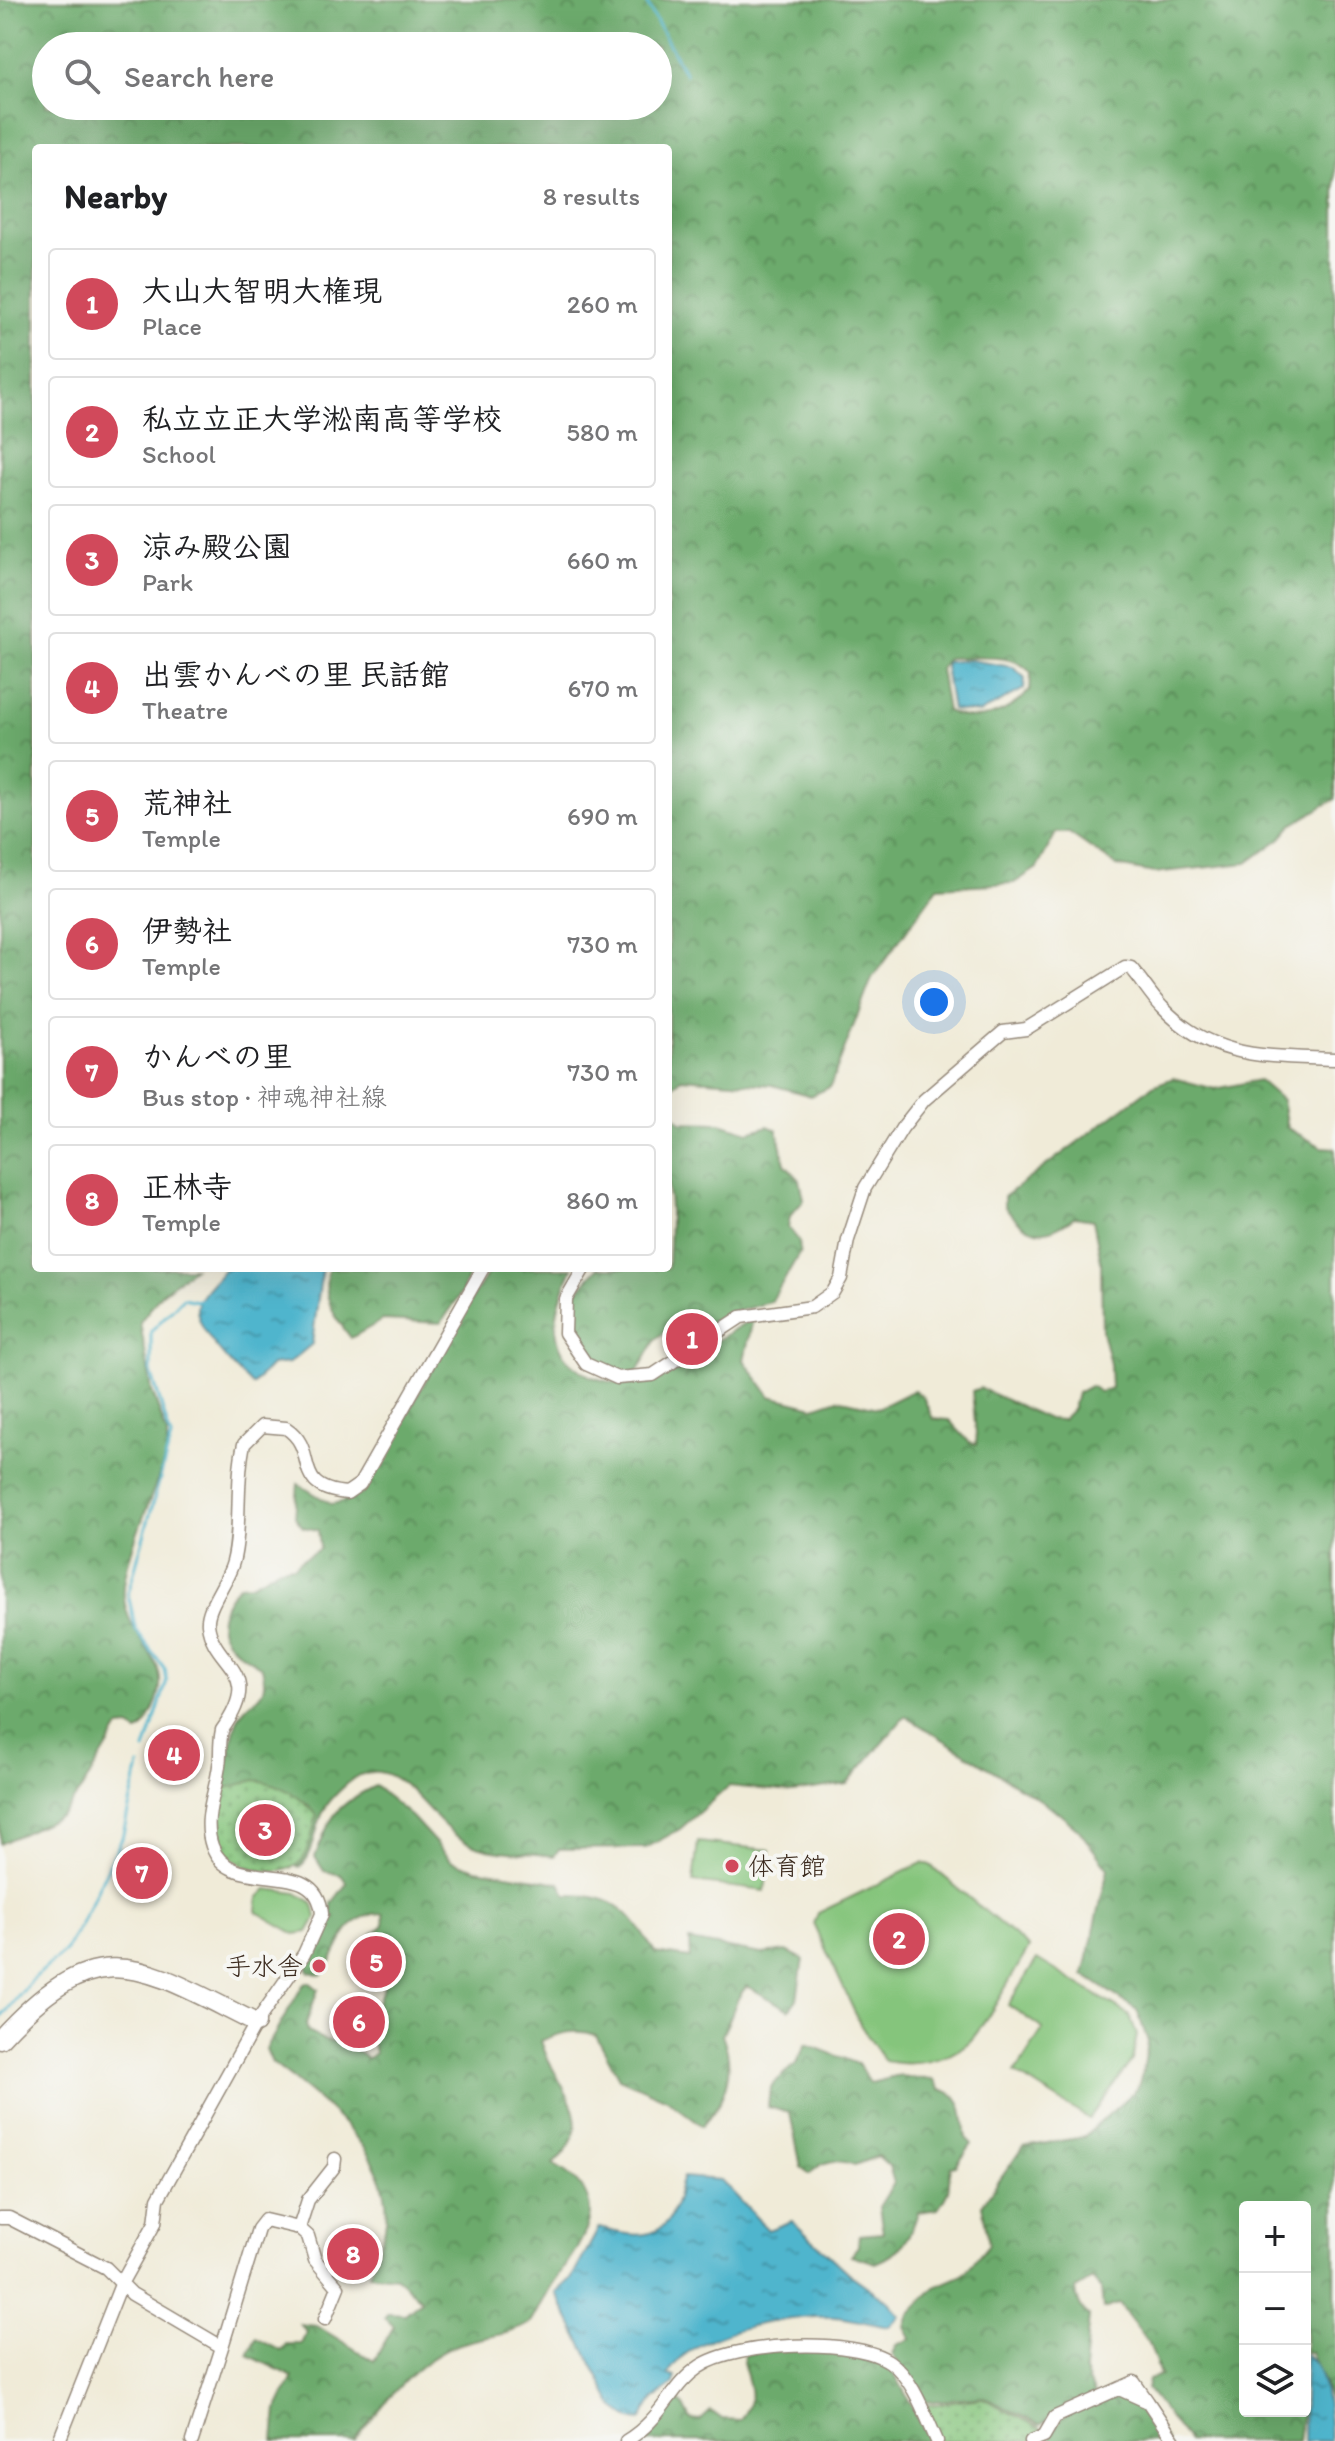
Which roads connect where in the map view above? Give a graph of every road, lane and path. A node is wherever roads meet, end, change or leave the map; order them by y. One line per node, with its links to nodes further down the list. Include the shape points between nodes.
1 (1335, 1059): 3 (street, via 1254,1055 1211,1044 1183,1027 1125,967 1026,1029 1003,1032 924,1100 865,1188 841,1278 833,1292 812,1307 741,1317 653,1375 617,1378 586,1364 565,1333 566,1299)
2 (481, 1272): 4 (street, via 360,1484 347,1493 319,1487 306,1471 300,1442 286,1428 262,1426 244,1444 235,1557 228,1582 209,1610 214,1643 238,1674 239,1685 222,1730 209,1833 218,1860 228,1868 305,1884 319,1900 322,1914 304,1954)
3 (582, 1272)
4 (256, 2023): 5 (main road, via 165,1979 109,1967 61,1983); 9 (street, via 158,2199 155,2223)
5 (0, 2039)
6 (335, 2159): 8 (street, via 308,2200)
7 (0, 2218): 9 (street, via 106,2268)
8 (299, 2228): 10 (street, via 308,2236 315,2260 338,2287); 11 (street, via 262,2223)
9 (122, 2282): 11 (street, via 132,2294); 12 (street)
10 (325, 2319)
11 (222, 2347): 13 (street)
12 (59, 2441)
13 (192, 2441)
14 (626, 2441): 15 (street, via 651,2424 697,2368 727,2355 779,2346 838,2347 894,2364)
15 (937, 2441)
16 (1031, 2441): 17 (street, via 1044,2436 1055,2417 1119,2389 1148,2402)
17 (1174, 2441)

